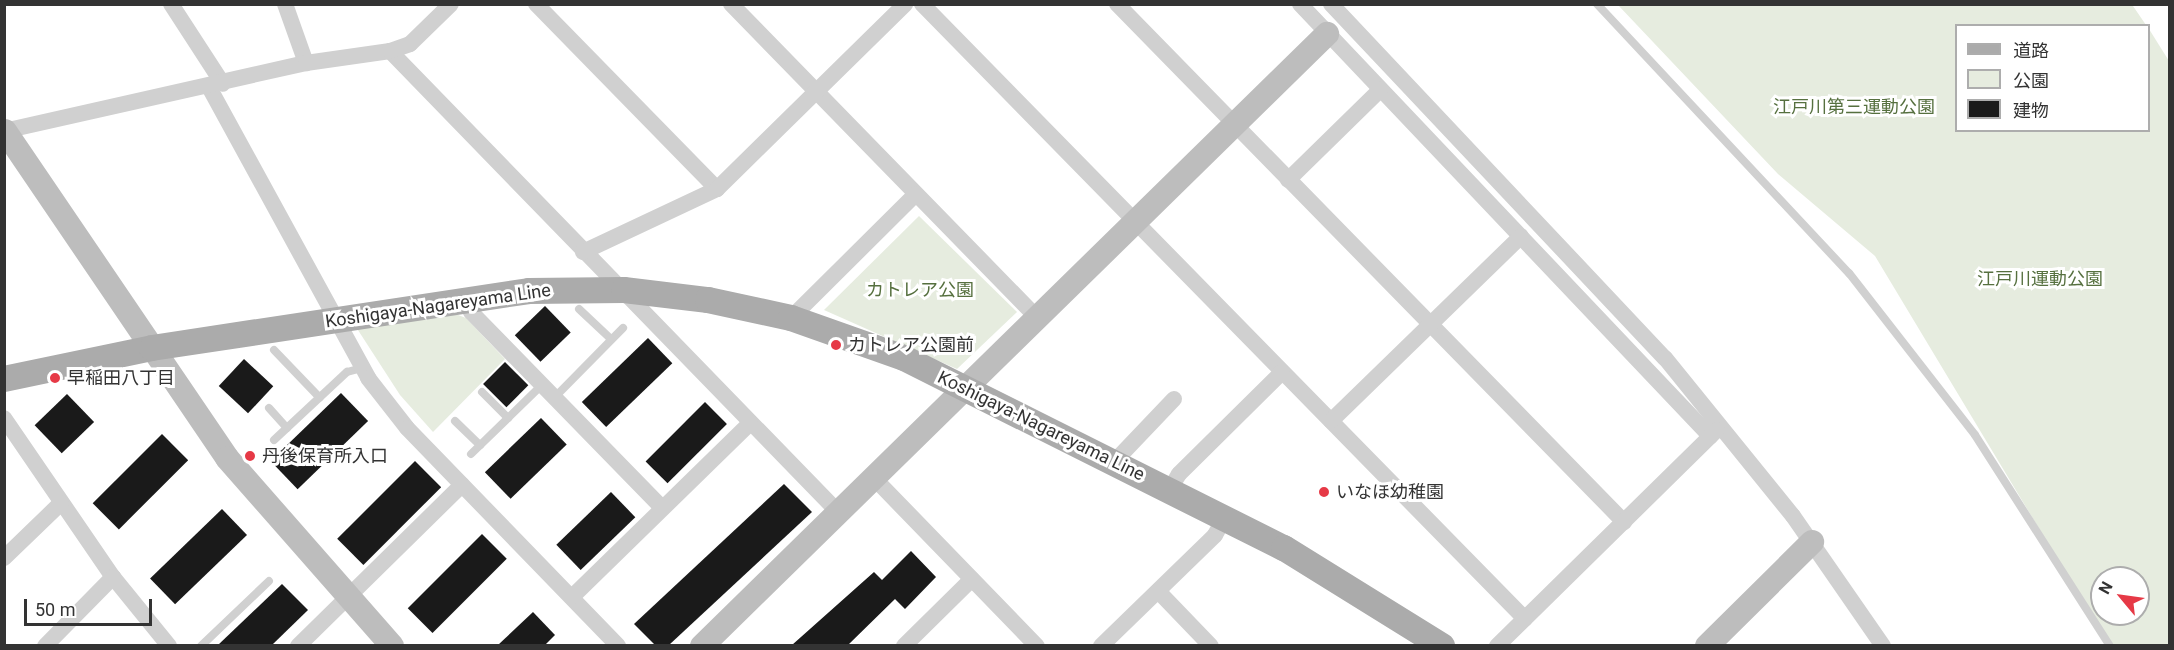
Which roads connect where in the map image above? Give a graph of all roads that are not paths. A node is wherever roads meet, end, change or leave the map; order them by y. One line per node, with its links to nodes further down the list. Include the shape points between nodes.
1 (171, 4): 15 (street)
2 (285, 4): 14 (street)
3 (451, 4): 13 (street, via 410,44)
4 (536, 4): 21 (street)
5 (731, 4): 17 (street)
6 (905, 4): 17 (street)
7 (922, 4): 23 (street)
8 (1118, 4): 18 (street)
9 (1300, 4): 12 (street)
10 (1331, 4): 53 (street, via 1665,358)
11 (1597, 4): 90 (lane, via 1849,273 1975,435)
12 (1327, 34): 16 (street); 18 (street)
13 (390, 51): 14 (street); 25 (street)
14 (306, 63): 15 (street)
15 (216, 86): 19 (street); 31 (street)
16 (1380, 90): 20 (street); 24 (street)
17 (817, 91): 21 (street); 22 (street)
18 (1234, 124): 20 (street); 23 (street)
19 (5, 131): 35 (street)
20 (1288, 180): 32 (street)
21 (717, 189): 25 (street)
22 (915, 195): 29 (street); 30 (street)
23 (1135, 221): 29 (street, via 1072,294); 38 (street)
24 (1521, 236): 32 (street); 53 (street)
25 (583, 252): 26 (street)
26 (624, 290): 27 (main road, Koshigaya-Nagareyama Line, via 529,291); 30 (main road, Koshigaya-Nagareyama Line, via 708,300); 51 (street)
27 (468, 300): 31 (main road, Koshigaya-Nagareyama Line); 40 (street, via 471,312)
28 (579, 309): 34 (lane)
29 (1036, 317): 41 (street)
30 (791, 318): 41 (main road, Koshigaya-Nagareyama Line, via 872,344)
31 (332, 320): 35 (main road, Koshigaya-Nagareyama Line); 37 (street)
32 (1430, 324): 50 (street); 65 (street)
33 (623, 328): 34 (lane)
34 (612, 339): 43 (lane)
35 (152, 348): 39 (main road, Koshigaya-Nagareyama Line); 73 (street, via 227,458)
36 (274, 350): 44 (lane)
37 (362, 368): 44 (lane, via 347,372); 59 (street, via 407,428)
38 (1282, 372): 50 (street); 60 (street, via 1179,474)
39 (4, 379)
40 (542, 385): 43 (street); 48 (lane)
41 (965, 388): 57 (main road, Koshigaya-Nagareyama Line); 58 (street)
42 (482, 392): 48 (lane)
43 (555, 397): 62 (street)
44 (320, 398): 52 (lane)
45 (1174, 399): 57 (street)
46 (269, 408): 52 (lane)
47 (4, 418): 61 (street)
48 (508, 418): 55 (lane)
49 (455, 421): 55 (lane)
50 (1331, 421): 74 (street)
51 (750, 423): 62 (street); 63 (street)
52 (287, 428): 54 (lane)
53 (1716, 431): 65 (street); 66 (street)
54 (274, 440)
55 (480, 445): 56 (lane)
56 (471, 454)
57 (1114, 462): 60 (main road, Koshigaya-Nagareyama Line)
58 (874, 478): 63 (street); 69 (street)
59 (462, 485): 72 (street); 73 (street)
60 (1170, 489): 64 (main road, Koshigaya-Nagareyama Line)
61 (61, 503): 67 (street); 68 (street)
62 (662, 508): 72 (street)
63 (838, 512): 81 (street)
64 (1224, 517): 71 (street, via 1215,536); 86 (main road, Koshigaya-Nagareyama Line, via 1356,588)
65 (1624, 522): 74 (street)
66 (1812, 542): 88 (street); 89 (street)
67 (6, 553)
68 (113, 577): 75 (street); 76 (street)
69 (972, 579): 82 (street); 83 (street)
70 (269, 581): 77 (lane)
71 (1158, 591): 84 (street); 85 (street)
72 (572, 597): 80 (street)
73 (346, 599): 78 (street); 79 (street)
74 (1525, 619): 87 (street)
75 (45, 645)
76 (169, 645)
77 (201, 645)
78 (298, 645)
79 (392, 645)
80 (618, 645)
81 (702, 645)
82 (904, 645)
83 (1037, 645)
84 (1101, 645)
85 (1211, 645)
86 (1442, 645)
87 (1497, 645)
88 (1707, 645)
89 (1884, 645)
90 (2110, 645)

